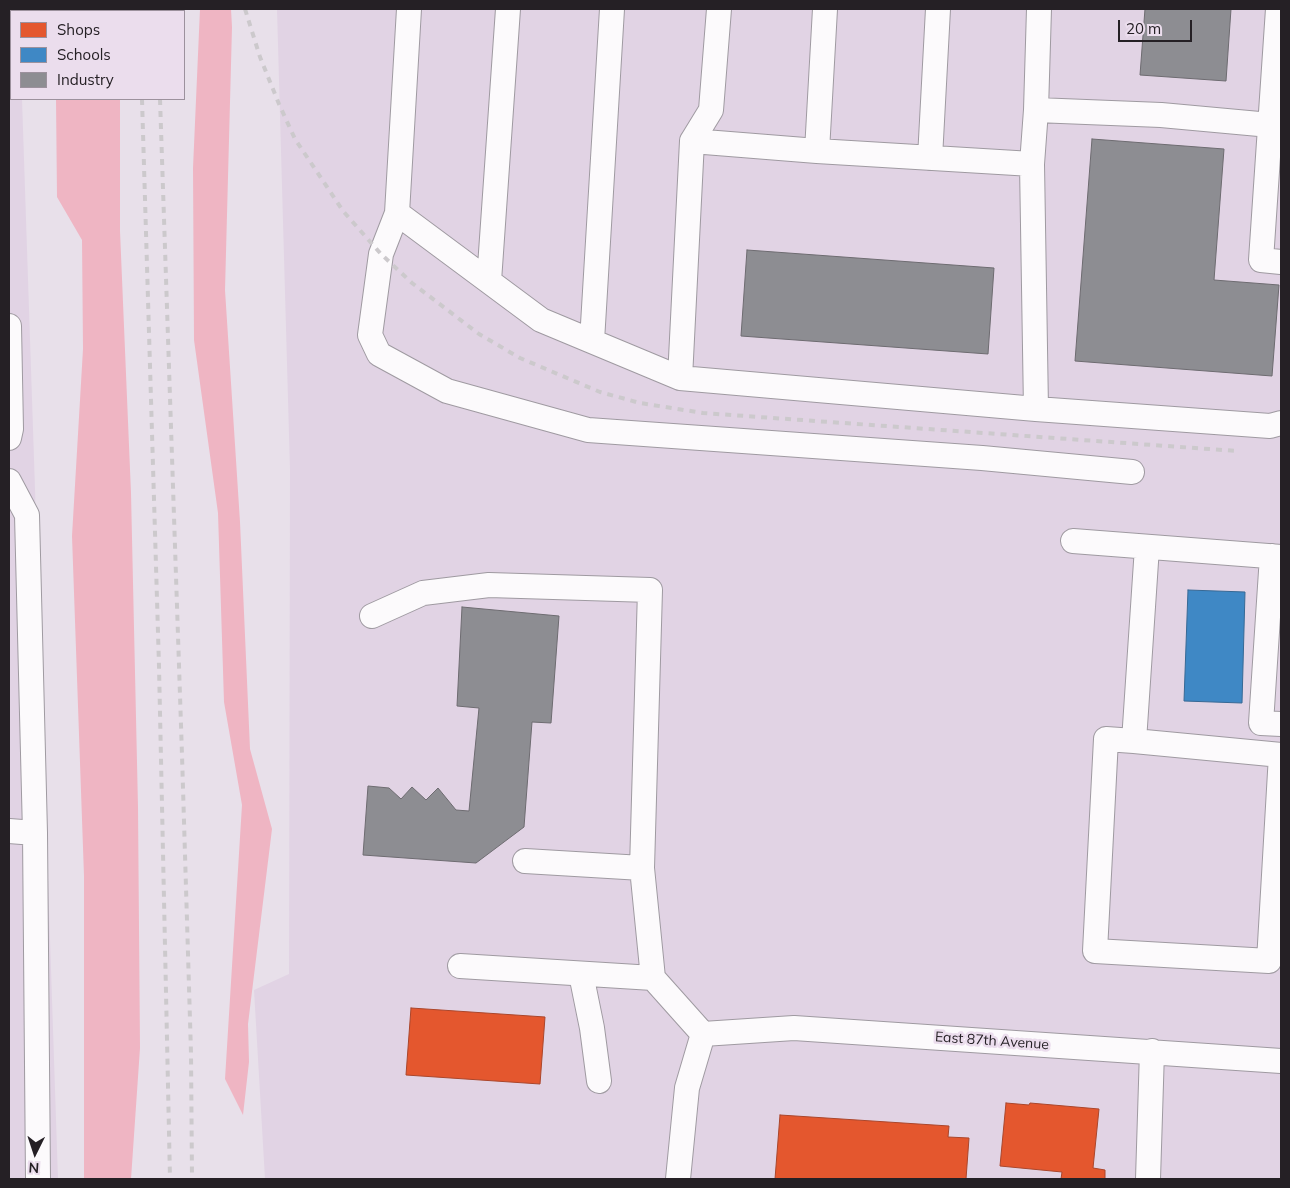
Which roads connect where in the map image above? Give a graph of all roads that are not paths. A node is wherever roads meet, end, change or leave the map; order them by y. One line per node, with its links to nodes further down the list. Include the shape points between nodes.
1 (409, 9): 15 (street)
2 (508, 9): 17 (street)
3 (612, 9): 19 (street)
4 (719, 9): 11 (street, via 711,110)
5 (825, 9): 12 (street)
6 (938, 9): 13 (street)
7 (1039, 9): 9 (street)
8 (1278, 9): 10 (street)
9 (1036, 110): 10 (street, via 1161,115); 14 (street)
10 (1275, 126): 16 (street, via 1261,260)
11 (692, 141): 12 (street); 20 (street)
12 (817, 151): 13 (street)
13 (930, 158): 14 (street)
14 (1032, 164): 21 (street)
15 (397, 213): 17 (street); 24 (street, via 381,254 370,335 379,354 447,391 588,430)
16 (1281, 262)
17 (489, 282): 19 (street, via 541,320)
18 (9, 326): 23 (street)
19 (592, 341): 20 (street)
20 (680, 378): 21 (street)
21 (1036, 409): 22 (street, via 1270,426)
22 (1281, 423)
23 (9, 438)
24 (1132, 472)
25 (9, 482): 33 (street, via 26,515)
26 (1073, 541): 27 (street)
27 (1147, 547): 28 (street); 31 (street)
28 (1276, 557): 30 (street, via 1261,722)
29 (372, 616): 35 (street, via 423,593 489,585 650,590)
30 (1281, 724)
31 (1134, 741): 31 (street, via 1106,739 1095,951 1268,961 1281,755)
32 (9, 831): 33 (street)
33 (35, 833): 43 (street)
34 (525, 861): 35 (street)
35 (642, 868): 38 (street)
36 (460, 966): 37 (street)
37 (581, 974): 38 (street); 42 (street)
38 (653, 978): 39 (street)
39 (703, 1034): 40 (street, East 87th Avenue, via 794,1028); 44 (street, via 687,1088)
40 (1152, 1051): 41 (street, East 87th Avenue); 45 (street)
41 (1281, 1061)
42 (599, 1081)
43 (38, 1179)
44 (678, 1179)
45 (1148, 1179)

